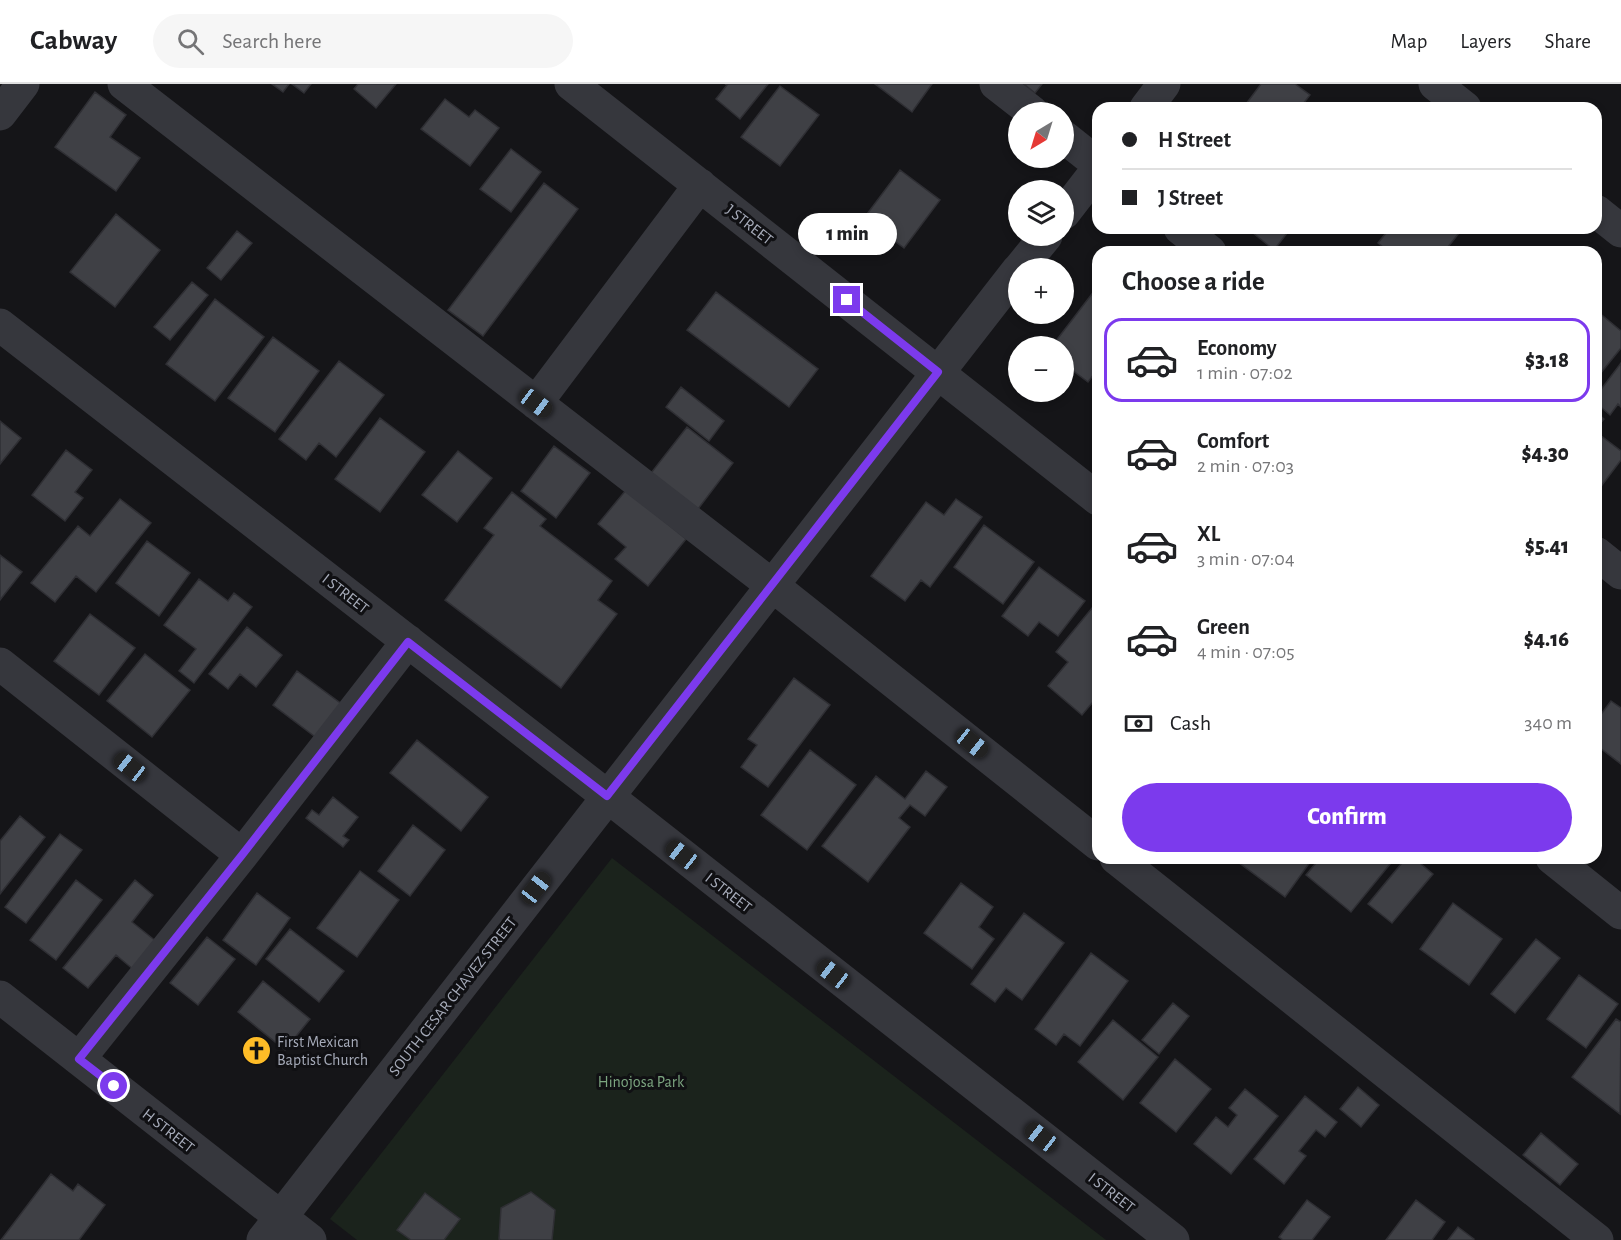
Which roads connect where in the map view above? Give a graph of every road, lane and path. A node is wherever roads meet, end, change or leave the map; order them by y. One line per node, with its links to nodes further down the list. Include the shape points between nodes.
1 (23, 84): 10 (street)
2 (124, 84): 25 (street)
3 (571, 84): 14 (street, J STREET)
4 (996, 84): 7 (street)
5 (1164, 84): 8 (street)
6 (1435, 84): 9 (street)
7 (1019, 102)
8 (1150, 102)
9 (1458, 102)
10 (0, 114)
11 (1074, 145): 12 (street)
12 (1092, 159)
13 (1092, 177): 15 (street)
14 (700, 185): 24 (street, J STREET); 25 (street)
15 (1074, 200)
16 (1602, 216): 17 (street)
17 (1621, 231)
18 (1188, 234): 20 (street)
19 (1038, 246): 21 (street, SOUTH CESAR CHAVEZ STREET)
20 (1202, 246)
21 (1028, 258)
22 (1008, 283): 24 (street, SOUTH CESAR CHAVEZ STREET)
23 (0, 325): 30 (street, I STREET)
24 (938, 372): 26 (street, J STREET); 29 (street, SOUTH CESAR CHAVEZ STREET)
25 (536, 403): 29 (street)
26 (1092, 494)
27 (1602, 558): 28 (street)
28 (1621, 573)
29 (773, 585): 32 (street, SOUTH CESAR CHAVEZ STREET); 33 (street)
30 (408, 642): 32 (street, I STREET); 34 (street)
31 (0, 664): 34 (street)
32 (607, 796): 40 (street, SOUTH CESAR CHAVEZ STREET); 42 (street, I STREET)
33 (1092, 839)
34 (242, 855): 39 (street)
35 (1124, 864): 43 (street)
36 (1560, 864): 37 (street)
37 (1621, 913)
38 (0, 997): 39 (street, H STREET)
39 (79, 1059): 40 (street, H STREET)
40 (272, 1229): 41 (street, H STREET)
41 (310, 1240)
42 (1173, 1240)
43 (1597, 1240)

